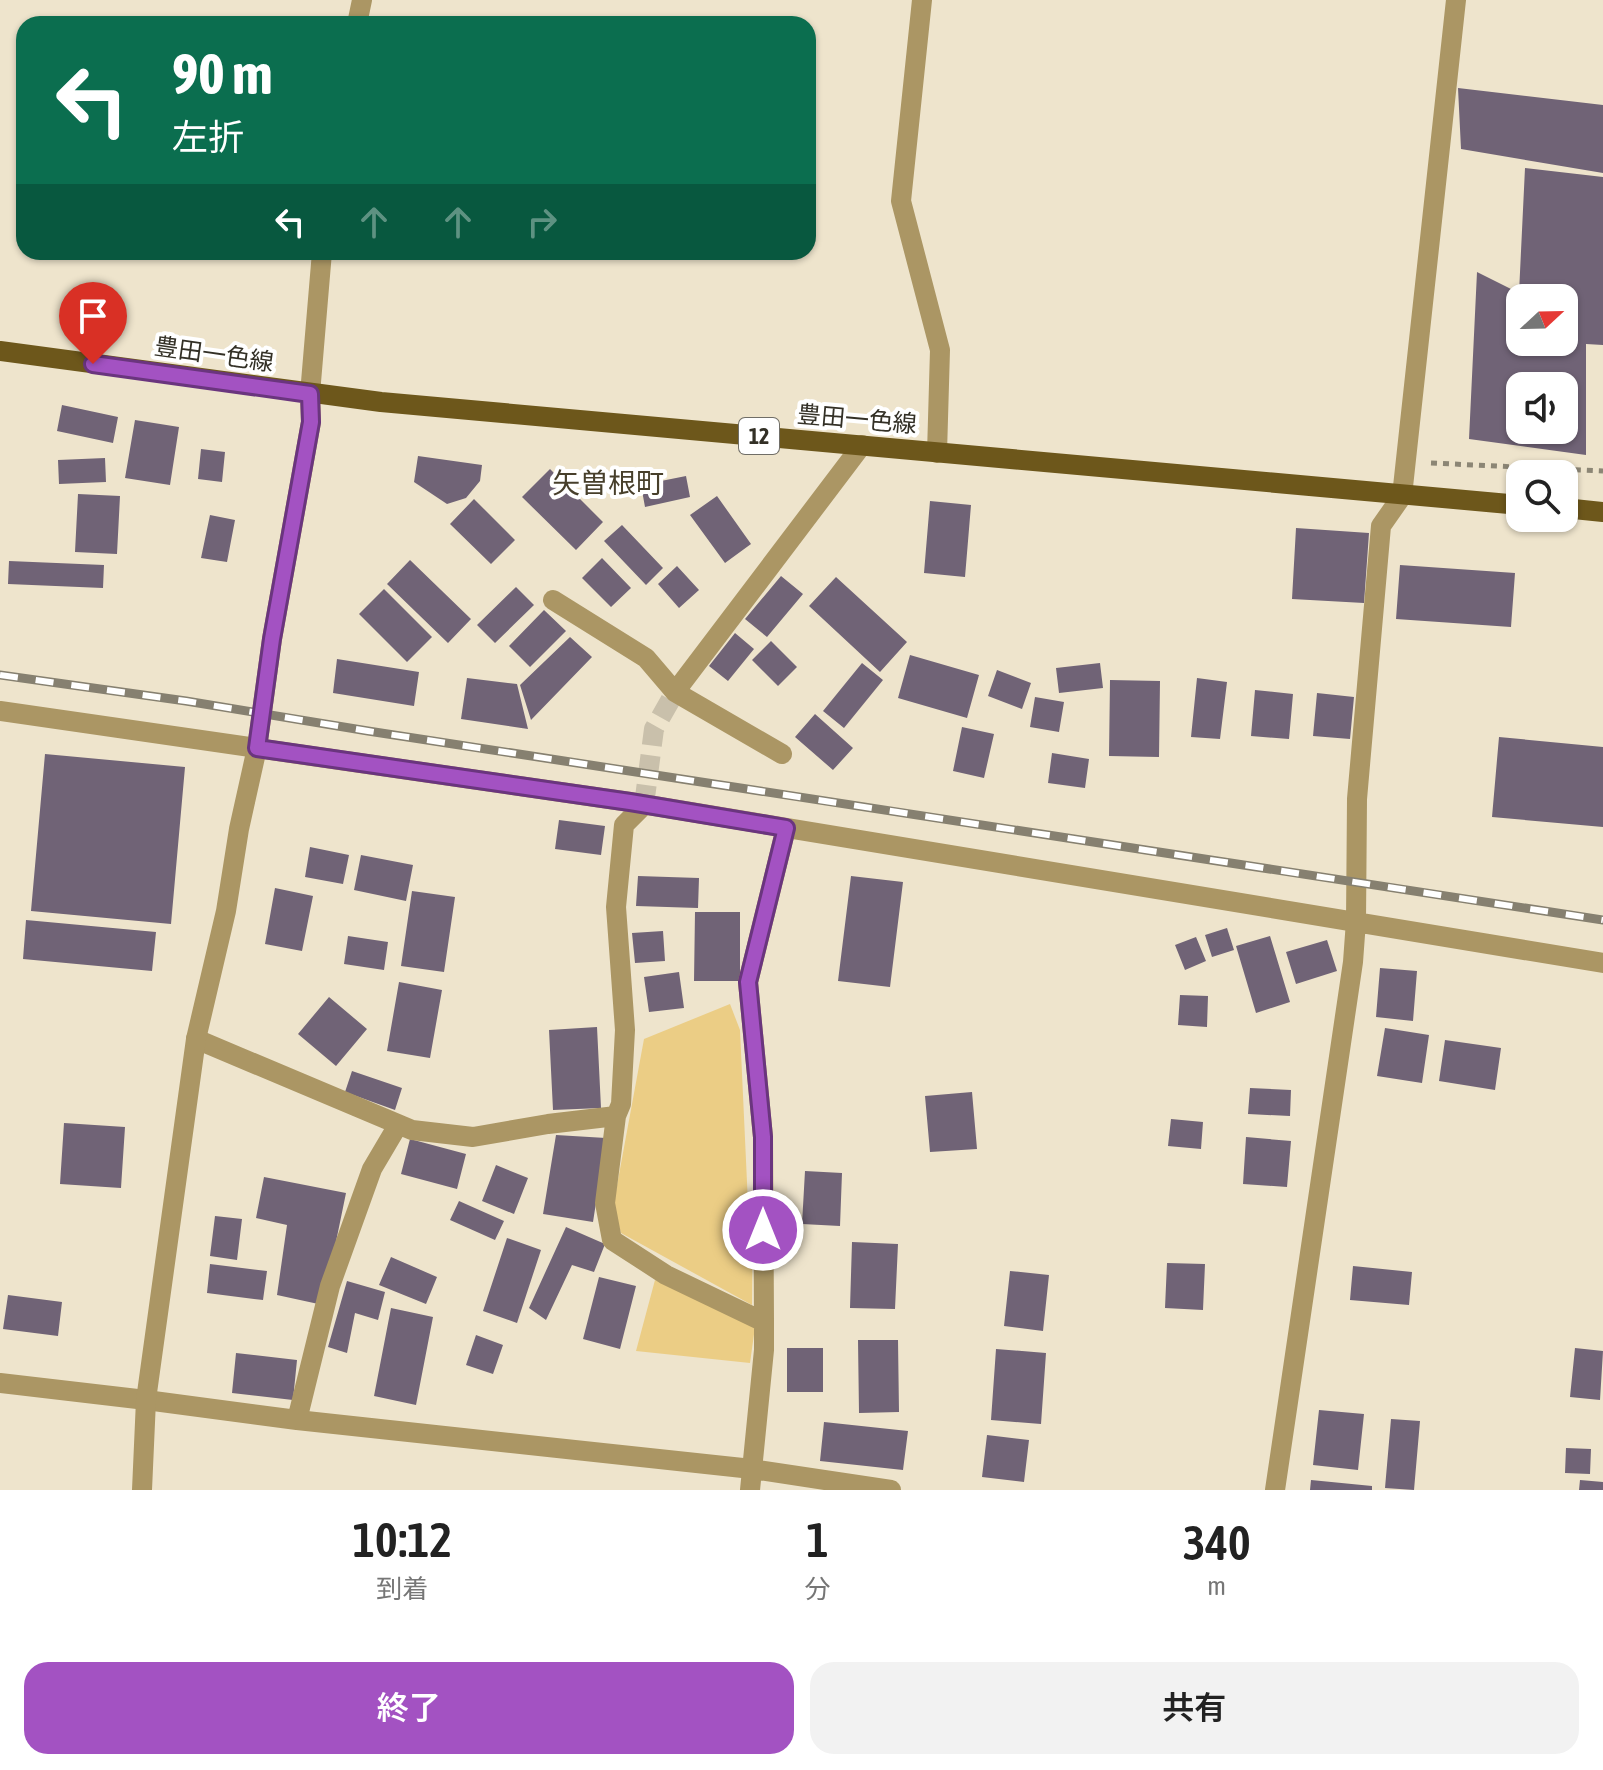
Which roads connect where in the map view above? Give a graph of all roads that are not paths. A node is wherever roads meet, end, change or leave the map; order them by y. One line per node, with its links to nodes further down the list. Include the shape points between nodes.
1 (922, 0): 7 (street, via 901,201 940,350)
2 (1456, 0): 8 (street)
3 (321, 260): 5 (street)
4 (0, 351): 5 (main road, 豊田一色線 / 12)
5 (310, 394): 6 (main road, 豊田一色線 / 12); 15 (street, via 311,422)
6 (862, 445): 7 (main road, 豊田一色線 / 12); 13 (street)
7 (937, 453): 8 (main road, 豊田一色線 / 12)
8 (1402, 496): 9 (main road, 豊田一色線 / 12); 19 (street, via 1381,526 1357,799)
9 (1506, 504)
10 (1578, 509): 11 (main road)
11 (1603, 512)
12 (553, 600): 13 (street, via 646,658)
13 (675, 692): 16 (street)
14 (0, 711): 15 (street)
15 (257, 748): 17 (street); 21 (street)
16 (782, 754)
17 (644, 805): 18 (street); 22 (street, via 624,825 616,907 625,1030)
18 (786, 828): 19 (street); 24 (street, via 748,982 763,1137)
19 (1356, 921): 20 (street); 32 (street)
20 (1603, 963)
21 (196, 1039): 23 (street); 26 (street)
22 (616, 1116): 23 (street, via 473,1137); 24 (street, via 605,1203 612,1240 666,1275)
23 (398, 1125): 27 (street, via 372,1169 330,1286)
24 (764, 1322): 28 (street)
25 (0, 1383): 26 (street)
26 (146, 1400): 27 (street); 29 (street)
27 (297, 1420): 28 (street)
28 (752, 1469): 30 (street); 31 (street)
29 (142, 1490)
30 (750, 1490)
31 (891, 1490)
32 (1275, 1490)

